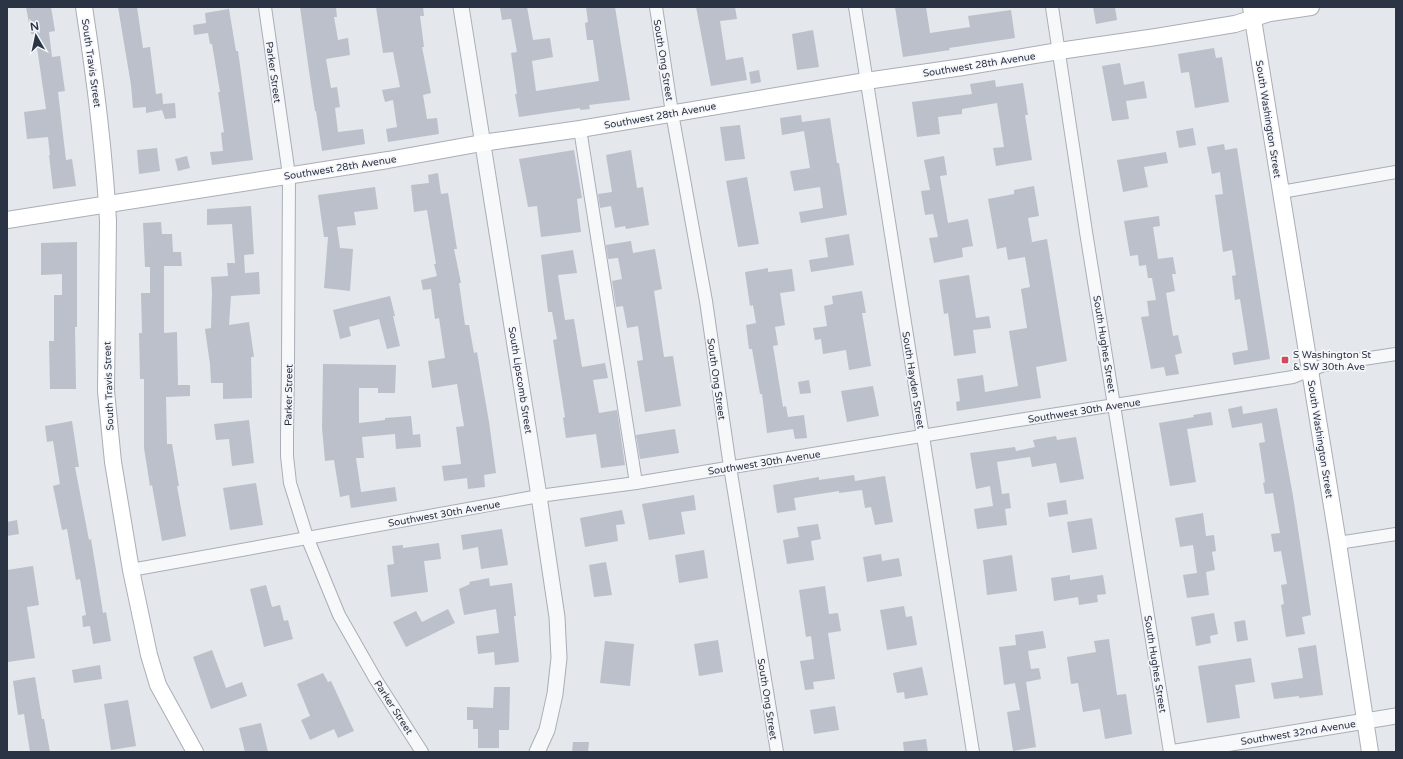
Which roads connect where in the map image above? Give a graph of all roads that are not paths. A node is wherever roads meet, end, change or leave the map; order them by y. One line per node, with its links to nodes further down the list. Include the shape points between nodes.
1 (84, 7): 17 (main road, South Travis Street, via 99,109)
2 (265, 7): 15 (street, Parker Street)
3 (461, 7): 13 (street, South Lipscomb Street)
4 (656, 7): 11 (street, South Ong Street)
5 (855, 7): 10 (street, South Hayden Street)
6 (1052, 7): 9 (street, South Hughes Street)
7 (1311, 7): 8 (main road, Southwest 28th Avenue)
8 (1251, 13): 9 (main road, Southwest 28th Avenue, via 1235,24); 16 (main road, South Washington Street)
9 (1059, 51): 10 (main road, Southwest 28th Avenue); 21 (street, South Hughes Street)
10 (866, 81): 11 (main road, Southwest 28th Avenue); 22 (street, South Hayden Street)
11 (672, 113): 12 (main road, Southwest 28th Avenue); 23 (street, South Ong Street, via 706,301)
12 (580, 129): 13 (main road, Southwest 28th Avenue); 24 (street)
13 (482, 143): 15 (main road, Southwest 28th Avenue); 25 (street, South Lipscomb Street)
14 (1396, 172): 16 (street)
15 (289, 175): 17 (main road, Southwest 28th Avenue); 27 (street, Parker Street, via 287,456 290,483)
16 (1281, 192): 20 (main road, South Washington Street)
17 (108, 204): 18 (main road, Southwest 28th Avenue); 29 (main road, South Travis Street, via 106,391 113,462)
18 (7, 220)
19 (1396, 354): 20 (street, Southwest 30th Avenue, via 1324,365)
20 (1310, 370): 21 (street, Southwest 30th Avenue, via 1293,378); 28 (main road, South Washington Street)
21 (1115, 406): 22 (street, Southwest 30th Avenue); 37 (street, South Hughes Street)
22 (923, 437): 23 (street, Southwest 30th Avenue); 36 (street, South Hayden Street)
23 (730, 467): 24 (street, Southwest 30th Avenue); 35 (street, South Ong Street)
24 (636, 483): 25 (street, Southwest 30th Avenue)
25 (539, 496): 27 (street, Southwest 30th Avenue); 34 (street, South Lipscomb Street, via 557,617 559,658 547,730)
26 (1396, 534): 28 (street)
27 (307, 537): 29 (street, Southwest 30th Avenue); 33 (street, Parker Street, via 339,615 376,680)
28 (1338, 543): 31 (main road, South Washington Street)
29 (131, 570): 32 (main road, South Travis Street, via 158,685)
30 (1396, 716): 31 (street, Southwest 32nd Avenue)
31 (1365, 721): 38 (street, Southwest 32nd Avenue); 39 (main road, South Washington Street)
32 (195, 752)
33 (422, 752)
34 (537, 752)
35 (777, 752)
36 (973, 752)
37 (1170, 752)
38 (1176, 752)
39 (1370, 752)

